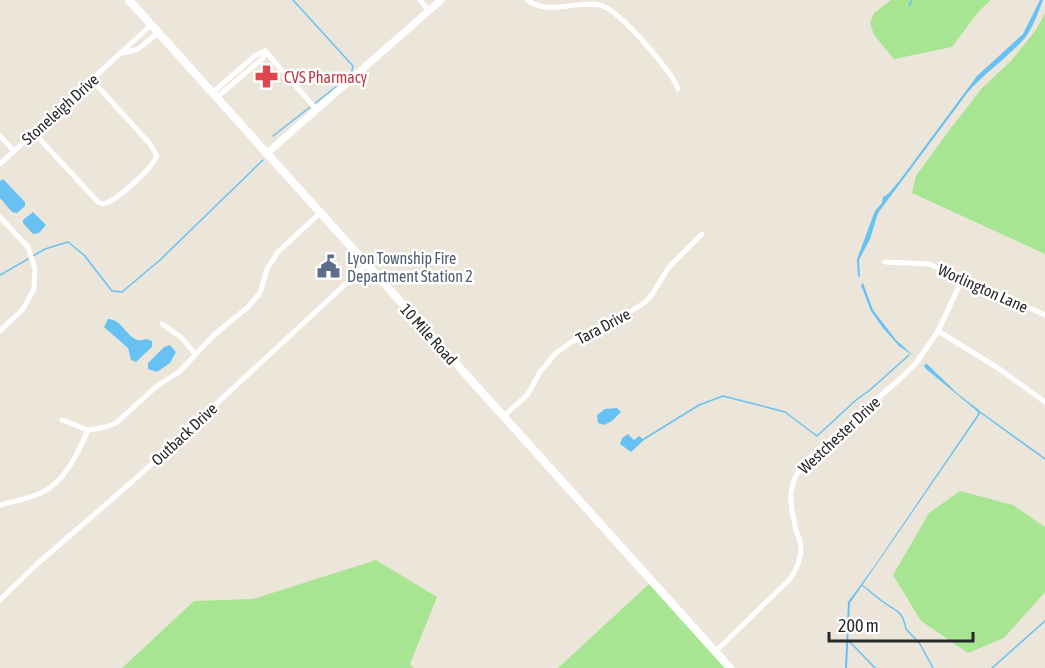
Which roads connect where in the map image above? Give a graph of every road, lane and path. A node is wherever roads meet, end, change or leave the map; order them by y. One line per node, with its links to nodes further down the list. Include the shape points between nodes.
1 (129, 0): 6 (main road, 10 Mile Road)
2 (420, 0): 5 (street)
3 (441, 0): 5 (street)
4 (527, 0): 10 (street, via 543,6 582,4 610,9 670,73)
5 (429, 11): 12 (street)
6 (152, 25): 7 (main road, 10 Mile Road); 8 (street, Stoneleigh Drive)
7 (158, 33): 8 (street, Stoneleigh Drive, via 138,49); 11 (main road, 10 Mile Road)
8 (121, 54): 9 (street, Stoneleigh Drive)
9 (92, 80): 13 (street, Stoneleigh Drive); 13 (street, via 150,144 157,156 151,166 113,200 103,204)
10 (678, 89)
11 (214, 96): 12 (street, via 265,51); 16 (main road, 10 Mile Road)
12 (317, 110): 16 (street)
13 (34, 133): 15 (street, Stoneleigh Drive)
14 (0, 136): 15 (street)
15 (14, 151): 17 (street, Stoneleigh Drive)
16 (266, 154): 18 (main road, 10 Mile Road)
17 (0, 164)
18 (320, 213): 22 (main road, 10 Mile Road); 28 (street, via 278,252 267,269 260,293 248,307)
19 (0, 217): 26 (street, via 28,247 35,269 34,289 23,309)
20 (702, 234): 30 (street, Tara Drive, via 669,267 644,303 558,352 540,372 528,394)
21 (885, 262): 23 (street, Worlington Lane, via 929,264)
22 (366, 265): 30 (main road, 10 Mile Road); 34 (street, Outback Drive)
23 (962, 280): 24 (street, Worlington Lane); 27 (street, Westchester Drive)
24 (1045, 315)
25 (162, 324): 28 (street, via 181,337)
26 (0, 331)
27 (938, 331): 29 (street); 35 (street, Westchester Drive, via 909,370 796,472 790,491 801,548 798,566 790,579)
28 (195, 354): 32 (street, via 179,372 116,423)
29 (1045, 402)
30 (503, 417): 35 (main road, 10 Mile Road)
31 (62, 420): 32 (street)
32 (88, 430): 33 (street, via 80,448 52,486 42,493)
33 (0, 505)
34 (0, 600)
35 (715, 652): 36 (main road, 10 Mile Road)
36 (730, 668)

